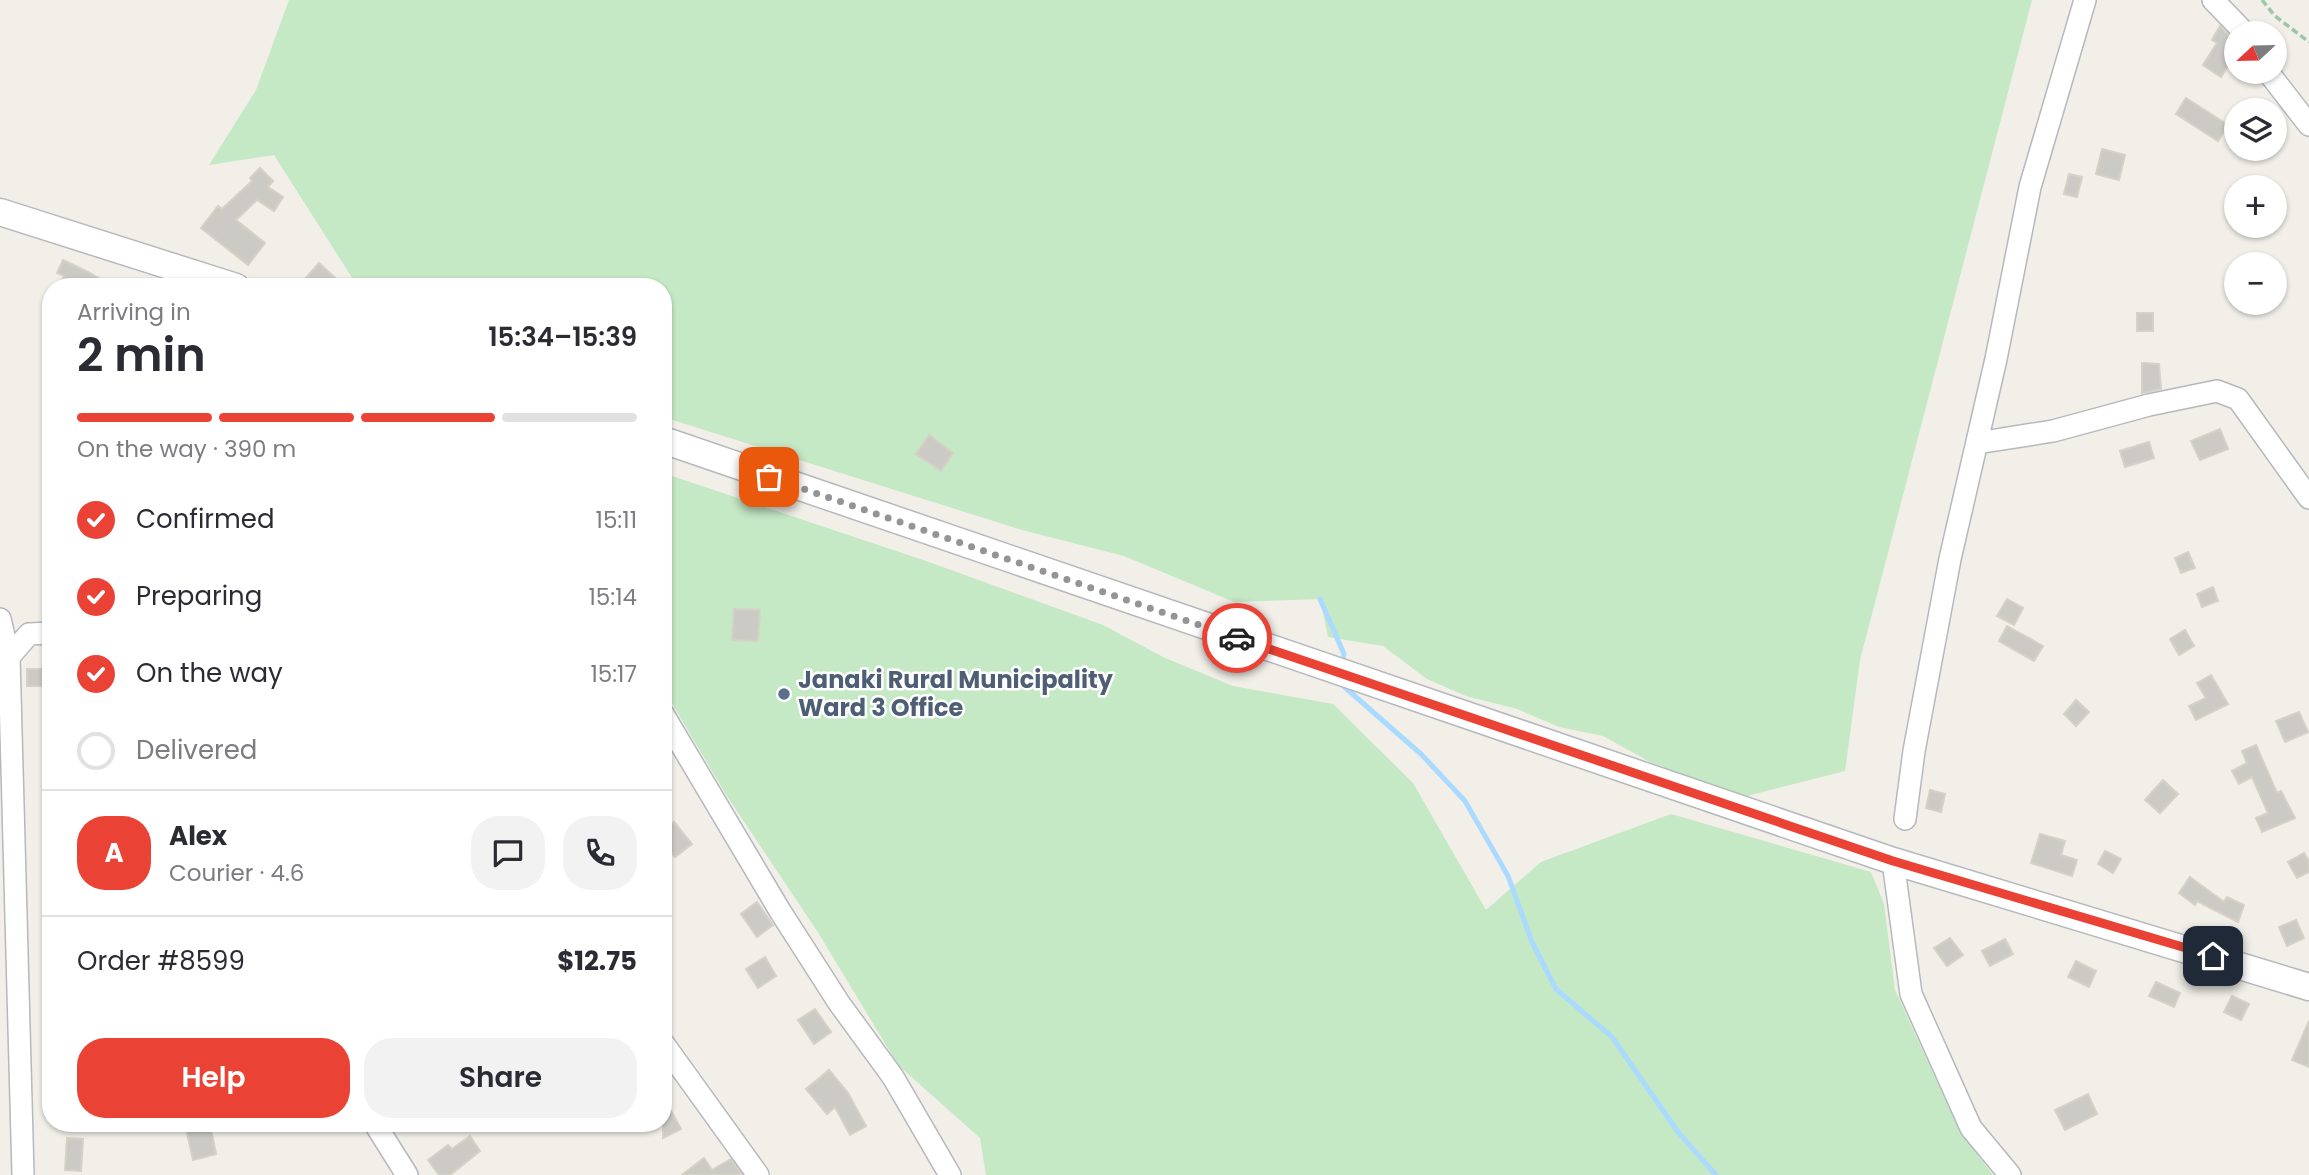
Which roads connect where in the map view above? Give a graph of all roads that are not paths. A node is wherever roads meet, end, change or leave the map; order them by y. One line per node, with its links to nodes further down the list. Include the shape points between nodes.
1 (2085, 0): 9 (street, via 2030,187)
2 (2213, 0): 3 (street)
3 (2233, 21)
4 (2277, 84): 5 (street)
5 (2309, 125)
6 (0, 212): 7 (street)
7 (208, 278)
8 (672, 443): 16 (street)
9 (1977, 443): 10 (street, via 2053,431 2217,391 2238,399); 15 (street, via 1942,600)
10 (2309, 498)
11 (0, 619): 13 (street)
12 (42, 633): 13 (street, via 29,634)
13 (9, 657): 20 (street)
14 (672, 728): 23 (street, via 780,911 893,1077)
15 (1905, 819)
16 (1893, 861): 17 (street); 24 (street, via 1911,995 1971,1128)
17 (2309, 987)
18 (672, 1055): 22 (street)
19 (380, 1132): 21 (street)
20 (23, 1175)
21 (407, 1175)
22 (758, 1175)
23 (950, 1175)
24 (2010, 1175)

